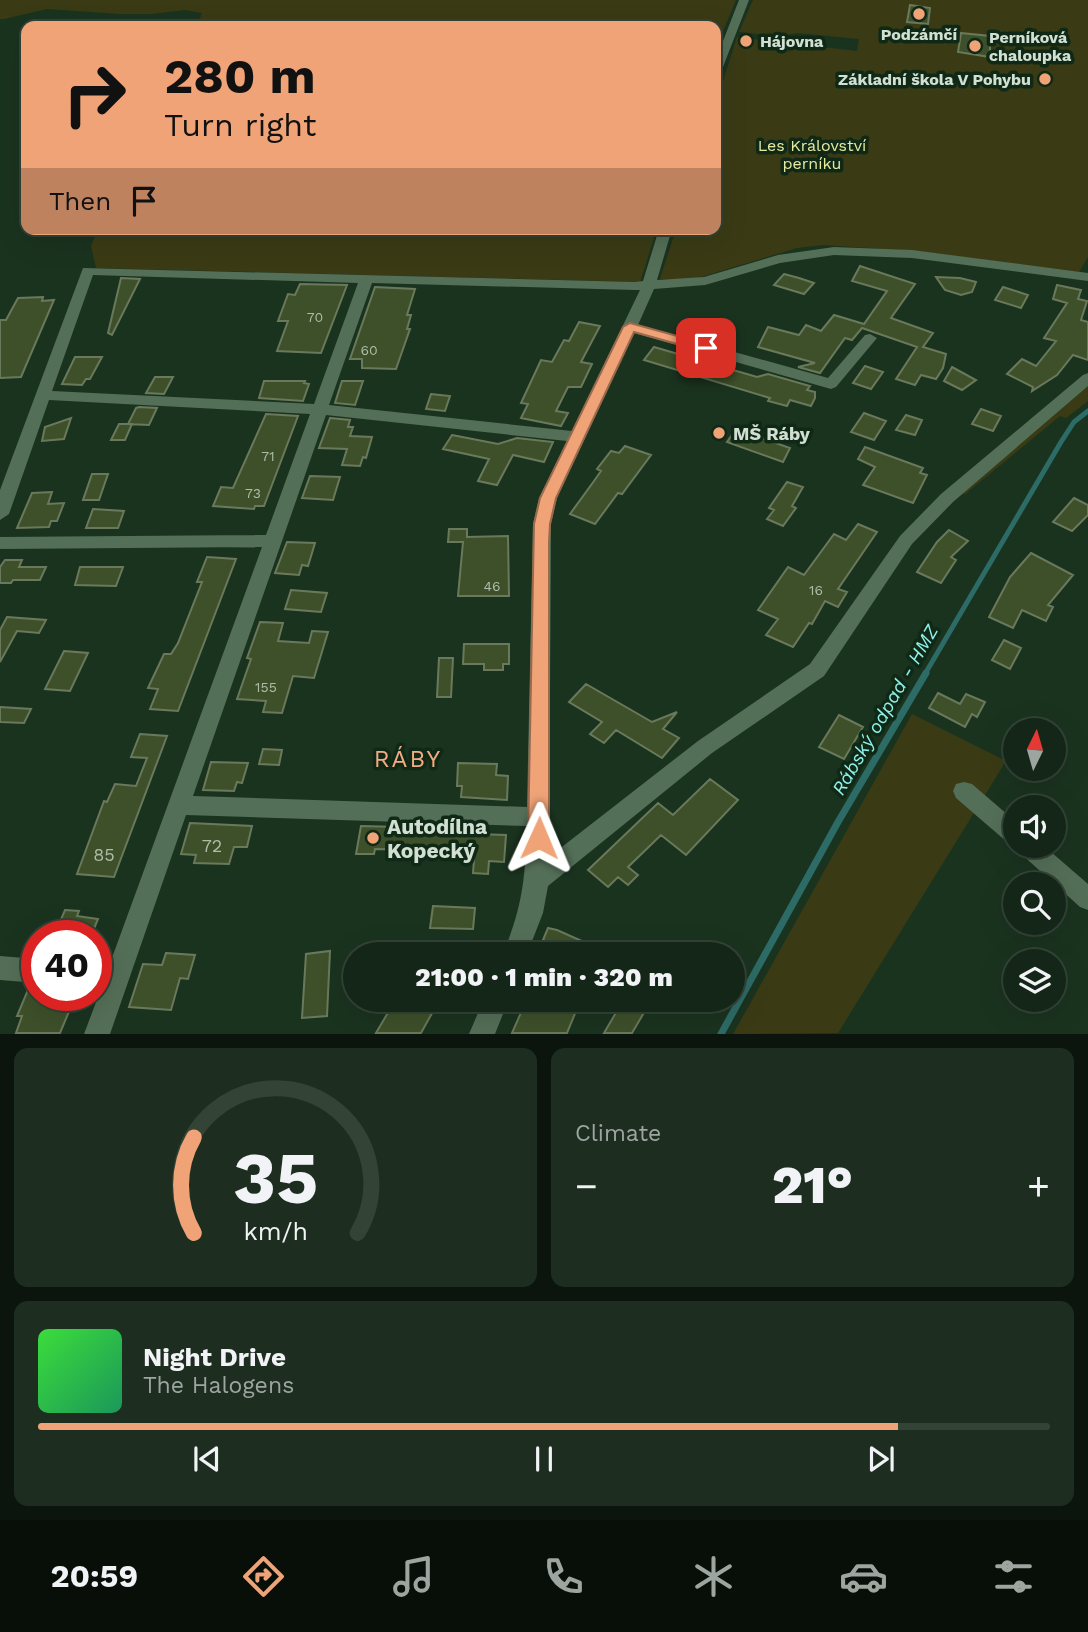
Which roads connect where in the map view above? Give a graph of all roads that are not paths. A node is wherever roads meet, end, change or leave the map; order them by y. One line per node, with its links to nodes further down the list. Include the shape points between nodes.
1 (744, 0): 2 (street)
2 (721, 59)
3 (664, 235): 6 (street)
4 (1088, 278): 6 (street, via 912,254 834,251 778,259 705,281)
5 (366, 280): 6 (street); 10 (street, via 88,271); 11 (street)
6 (649, 285): 7 (street)
7 (630, 327): 8 (street, via 831,384); 12 (street)
8 (870, 338)
9 (1088, 378): 21 (street, via 947,498 906,540 817,670 705,747)
10 (45, 395): 11 (street); 13 (street)
11 (320, 409): 12 (street); 14 (street)
12 (577, 437): 18 (street, via 548,498 542,524)
13 (0, 514)
14 (273, 541): 15 (street); 17 (street)
15 (0, 543)
16 (964, 791): 19 (street)
17 (179, 804): 18 (street); 24 (street)
18 (539, 817): 21 (street)
19 (1003, 825)
20 (1042, 858): 22 (street)
21 (537, 880): 23 (street)
22 (1088, 899)
23 (520, 942)
24 (112, 963)
25 (0, 968): 26 (street)
26 (21, 970)
27 (101, 1011): 29 (street)
28 (491, 1012): 30 (street)
29 (97, 1034)
30 (482, 1034)

